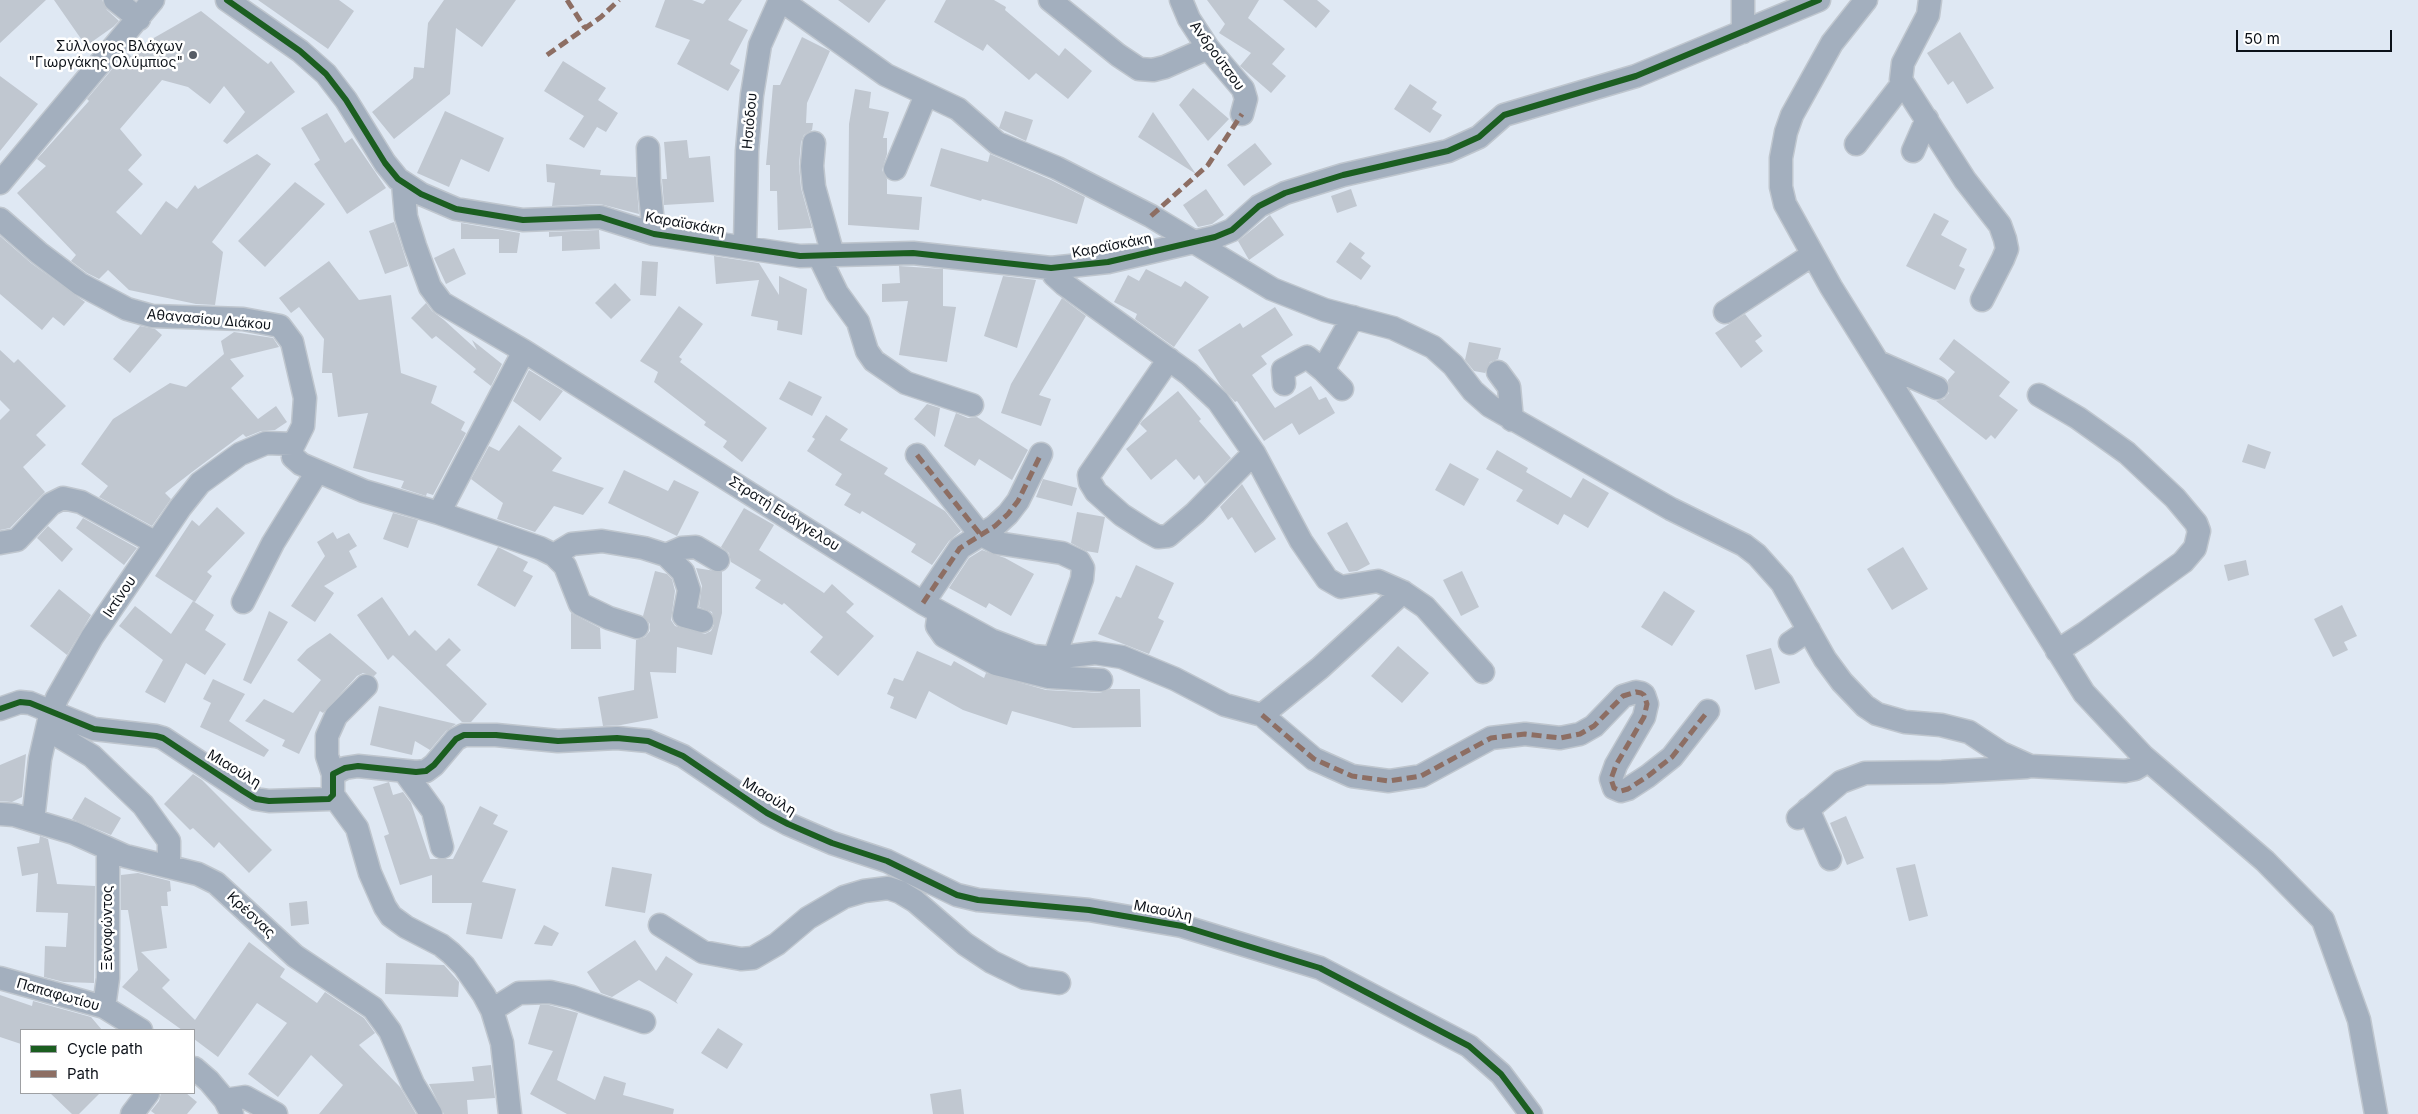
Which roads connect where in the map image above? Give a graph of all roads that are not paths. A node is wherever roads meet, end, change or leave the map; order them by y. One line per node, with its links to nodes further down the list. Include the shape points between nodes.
1 (115, 0): 11 (street)
2 (153, 0): 11 (street)
3 (227, 0): 24 (street, Καραϊσκάκη, via 326,74 391,171)
4 (781, 0): 15 (street, via 886,76); 28 (street, Ησιόδου, via 760,45 752,95)
5 (1050, 0): 13 (street, via 1139,68 1165,68)
6 (1181, 0): 13 (street, Ανδρούτσου)
7 (1743, 0): 12 (street)
8 (1819, 0): 12 (street, Καραϊσκάκη)
9 (1866, 0): 29 (street, via 1832,43 1801,95 1783,145 1781,187 1784,200)
10 (1930, 0): 14 (street, via 1928,15 1900,72)
11 (139, 19): 23 (street)
12 (1743, 32): 27 (street, Καραϊσκάκη, via 1636,76 1504,115 1479,137 1448,151 1342,175 1285,193 1259,206 1232,230)
13 (1208, 48): 16 (street, Ανδρούτσου, via 1243,89 1246,99)
14 (1902, 83): 17 (street); 19 (street)
15 (926, 95): 22 (street); 27 (street, via 958,109 998,143 1078,178)
16 (1242, 114)
17 (1926, 119): 21 (street); 32 (street, via 1965,180 2000,225 2005,239 2003,259)
18 (814, 143): 30 (street, via 814,186)
19 (1856, 144)
20 (648, 148): 26 (street)
21 (1913, 151)
22 (895, 169)
23 (0, 183)
24 (403, 183): 26 (street, Καραϊσκάκη, via 434,200 476,214 523,220 600,216); 35 (street, Στρατή Ευάγγελου, via 408,227 435,294 448,307)
25 (0, 219): 46 (street, Αθανασίου Διάκου, via 80,284 127,309 152,316 243,320 282,328 292,342 305,398 304,421)
26 (654, 234): 28 (street, Καραϊσκάκη)
27 (1196, 242): 31 (street, Καραϊσκάκη, via 1102,263); 34 (street, via 1272,290)
28 (745, 246): 30 (street, Καραϊσκάκη, via 782,254)
29 (1812, 255): 33 (street); 37 (street)
30 (826, 256): 31 (street, Καραϊσκάκη, via 913,253); 44 (street, via 837,293 858,322 867,351 874,361 906,383)
31 (1051, 268): 36 (street, via 1064,284)
32 (1982, 300)
33 (1725, 312)
34 (1353, 317): 38 (street); 45 (street, via 1393,328 1433,347 1453,365 1480,398)
35 (524, 351): 51 (street); 60 (street, Στρατή Ευάγγελου)
36 (1169, 359): 47 (street, via 1218,401); 47 (street, via 1089,475 1096,492 1147,531 1158,537 1168,536)
37 (1878, 362): 41 (street); 65 (street)
38 (1324, 370): 40 (street, via 1308,357 1283,370); 42 (street)
39 (1498, 372): 45 (street, via 1510,387)
40 (1284, 384)
41 (1937, 388)
42 (1342, 389)
43 (2039, 395): 65 (street, via 2128,453 2175,498 2199,531 2195,548 2183,562)
44 (972, 405)
45 (1512, 420): 63 (street, via 1671,509 1744,545 1782,584)
46 (293, 444): 50 (street, via 296,460); 54 (street, Ικτίνου, via 266,443 240,454 215,471 185,500)
47 (1254, 453): 58 (street, via 1301,541 1327,579 1341,587 1378,581)
48 (1041, 454): 52 (street, via 1018,502 995,526)
49 (917, 455): 52 (street)
50 (317, 472): 51 (street, via 364,491); 59 (street, via 273,543)
51 (439, 513): 56 (street)
52 (980, 534): 60 (street, via 953,556); 66 (street, via 997,543 1062,553 1078,561 1082,579)
53 (0, 543): 54 (street, via 16,540 51,504 63,498 81,502)
54 (156, 543): 73 (street, Ικτίνου, via 82,653)
55 (666, 554): 56 (street, via 602,541 572,544); 57 (street, via 696,547); 61 (street, via 683,572 689,590 684,616)
56 (554, 555): 62 (street, via 564,566 580,604)
57 (718, 560)
58 (1403, 592): 67 (street, via 1425,608); 72 (street, via 1320,668)
59 (243, 602)
60 (931, 608): 66 (street, Στρατή Ευάγγελου, via 991,640 1033,656); 68 (street, via 944,636 996,664 1049,677)
61 (702, 621)
62 (637, 627)
63 (1809, 630): 64 (street); 75 (street, via 1842,682 1877,714 1969,732 2001,753)
64 (1790, 643)
65 (2057, 651): 74 (street, via 2084,693)
66 (1054, 658): 72 (street, Στρατή Ευάγγελου, via 1095,653 1122,657 1167,675 1225,705)
67 (1483, 672)
68 (1101, 680)
69 (366, 686): 77 (street, via 336,716 327,736)
70 (0, 709): 73 (street, Μιαούλη, via 20,702 30,703)
71 (1708, 711): 72 (street, via 1672,757 1648,776 1621,790 1614,788 1611,778 1644,717 1647,704 1641,693 1624,696 1594,726 1580,734 1560,738 1525,734 1491,738 1421,776 1389,781 1352,776 1314,759)
72 (1262, 715)
73 (50, 720): 77 (street, Μιαούλη, via 163,738 256,799 286,802 329,799); 79 (street, Ικτίνου, via 40,759); 84 (street, via 143,806 169,841)
74 (2148, 761): 75 (street, via 2135,770 2125,771); 101 (street, via 2266,861 2323,920 2359,1020)
75 (2030, 766): 82 (street, via 1865,773 1841,782 1803,814)
76 (404, 770): 77 (street, Μιαούλη, via 344,768); 80 (street, via 433,811); 83 (street, Μιαούλη, via 422,772 430,768 456,739 473,734 558,741 617,738 648,741 683,756 788,824)
77 (333, 784): 90 (street, via 357,828 370,873 385,907 406,927 451,953 464,966)
78 (0, 814): 79 (street, Κρέσνας)
79 (34, 820): 81 (street, Κρέσνας, via 74,833)
80 (442, 847)
81 (108, 850): 84 (street, Κρέσνας); 89 (street, Ξενοφώντος, via 108,978)
82 (1830, 859)
83 (895, 865): 85 (street); 100 (street, Μιαούλη, via 957,895 1030,906 1090,910 1182,926 1320,968 1469,1046 1501,1074)
84 (170, 866): 98 (street, Κρέσνας, via 198,874 216,884 296,956 373,1008 390,1031)
85 (888, 888): 86 (street, via 864,890 844,898 808,918 764,952 747,959 703,952); 88 (street, via 915,902 992,962 1025,978)
86 (660, 926)
87 (0, 978): 89 (street, Παπαφωτίου)
88 (1059, 983)
89 (104, 1007): 92 (street, Παπαφωτίου)
90 (492, 1010): 91 (street, via 518,993 550,992); 99 (street, via 502,1043)
91 (644, 1022)
92 (139, 1029)
93 (195, 1069): 95 (street, via 204,1075)
94 (147, 1094): 96 (street)
95 (228, 1107): 97 (street, via 246,1097)
96 (132, 1114)
97 (276, 1114)
98 (430, 1114)
99 (510, 1114)
100 (1531, 1114)
101 (2376, 1114)

